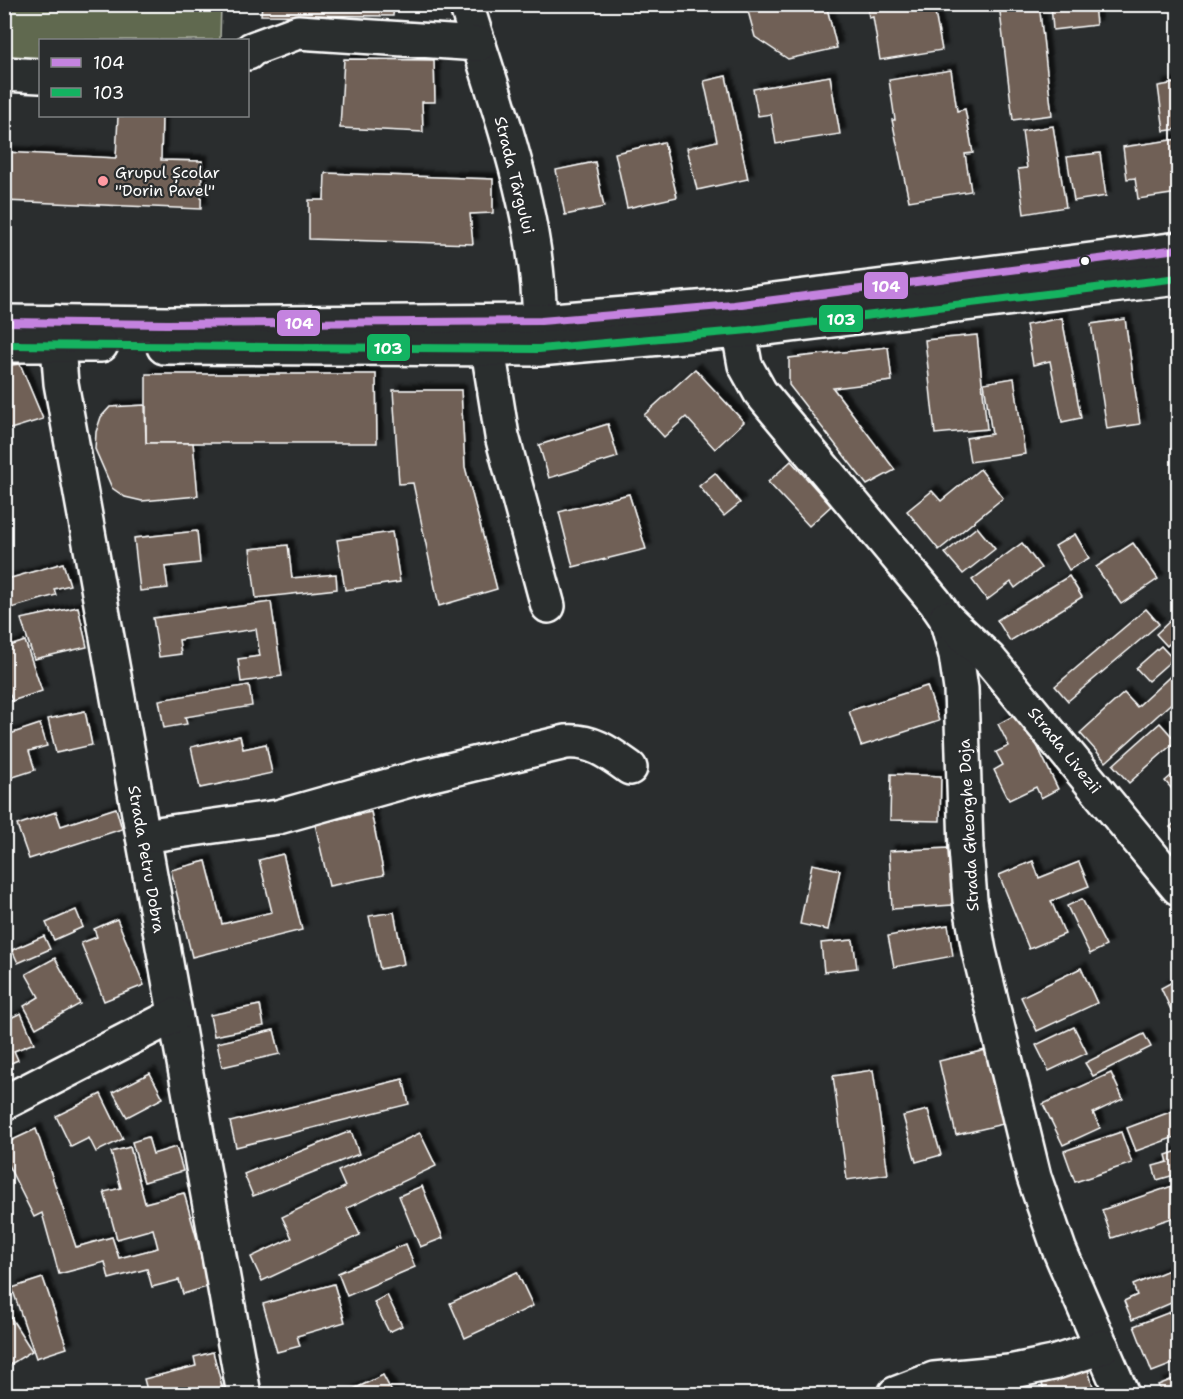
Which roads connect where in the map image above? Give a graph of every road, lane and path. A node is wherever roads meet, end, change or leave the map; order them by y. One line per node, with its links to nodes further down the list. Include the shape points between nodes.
1 (466, 4): 2 (street, Strada Târgului)
2 (478, 45): 3 (street, via 298,32); 11 (street, Strada Târgului, via 528,217 537,269)
3 (249, 52)
4 (4, 74): 5 (street)
5 (39, 75)
6 (1179, 249): 8 (street)
7 (1179, 278): 8 (street)
8 (735, 318): 11 (street); 15 (street, Strada Gheorghe Doja, via 745,364 760,392)
9 (4, 322): 10 (street)
10 (57, 333): 11 (street, via 178,324); 12 (street); 13 (street); 17 (street, Strada Petru Dobra, via 61,383)
11 (540, 335): 13 (street)
12 (4, 345)
13 (488, 349): 14 (street, via 502,436)
14 (548, 606)
15 (946, 618): 18 (street, Strada Livezii, via 990,659); 21 (street, Strada Gheorghe Doja, via 961,689 966,848 979,951 1035,1177 1059,1249)
16 (630, 768): 17 (street, via 593,745 566,742 278,817)
17 (142, 836): 19 (street, Strada Petru Dobra)
18 (1179, 888)
19 (175, 1015): 20 (street); 22 (street, Strada Petru Dobra)
20 (4, 1103)
21 (1102, 1347): 23 (street, via 1009,1372 934,1379); 24 (street, Strada Gheorghe Doja)
22 (244, 1395)
23 (895, 1395)
24 (1122, 1395)

